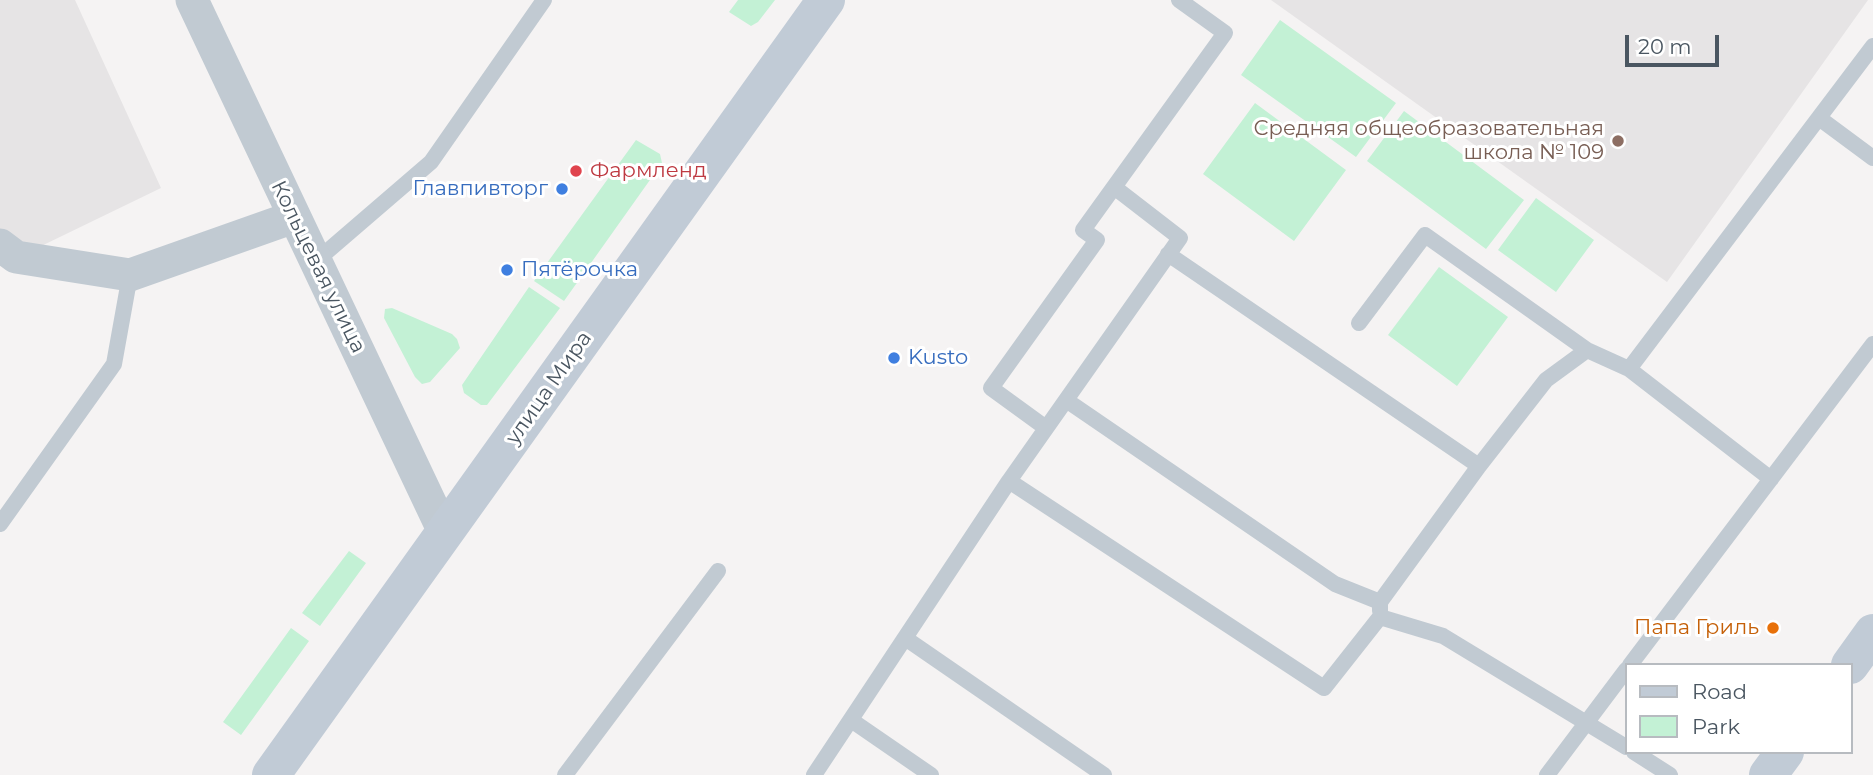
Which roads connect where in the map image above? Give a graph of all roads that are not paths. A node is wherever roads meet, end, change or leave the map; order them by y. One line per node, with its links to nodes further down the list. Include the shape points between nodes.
1 (192, 0): 9 (street, Кольцевая улица)
2 (544, 0): 12 (lane, via 431,162)
3 (826, 0): 24 (main road, улица Мира)
4 (1179, 0): 8 (lane, via 1225,33)
5 (1873, 47): 6 (lane)
6 (1819, 118): 7 (lane); 17 (lane)
7 (1873, 158)
8 (1114, 187): 11 (lane, via 1180,238); 19 (lane, via 1083,230 1097,240 990,388)
9 (294, 217): 12 (street, Кольцевая улица); 13 (street)
10 (0, 245): 13 (street, via 16,257)
11 (1168, 254): 18 (lane); 20 (lane)
12 (316, 261): 24 (street, Кольцевая улица)
13 (130, 275): 23 (lane, via 114,364)
14 (1359, 323): 16 (lane, via 1425,235)
15 (1873, 344): 21 (lane)
16 (1587, 350): 17 (lane); 20 (lane, via 1546,380)
17 (1629, 369): 21 (lane)
18 (1066, 400): 19 (lane); 26 (lane)
19 (1046, 428): 22 (lane)
20 (1479, 466): 26 (lane)
21 (1771, 479): 29 (lane)
22 (1009, 481): 26 (lane, via 1324,688); 28 (lane)
23 (0, 524)
24 (445, 534): 37 (main road, улица Мира)
25 (718, 571): 38 (lane)
26 (1380, 610): 33 (lane, via 1443,635)
27 (1873, 633): 30 (main road)
28 (905, 638): 32 (lane); 41 (lane)
29 (1632, 663)
30 (1851, 663)
31 (1624, 673): 33 (lane)
32 (851, 720): 39 (lane); 40 (lane)
33 (1587, 722): 34 (lane); 42 (lane)
34 (1624, 746)
35 (1637, 754): 43 (lane)
36 (1784, 754): 44 (main road)
37 (271, 775)
38 (565, 775)
39 (814, 775)
40 (931, 775)
41 (1104, 775)
42 (1547, 775)
43 (1670, 775)
44 (1768, 775)

